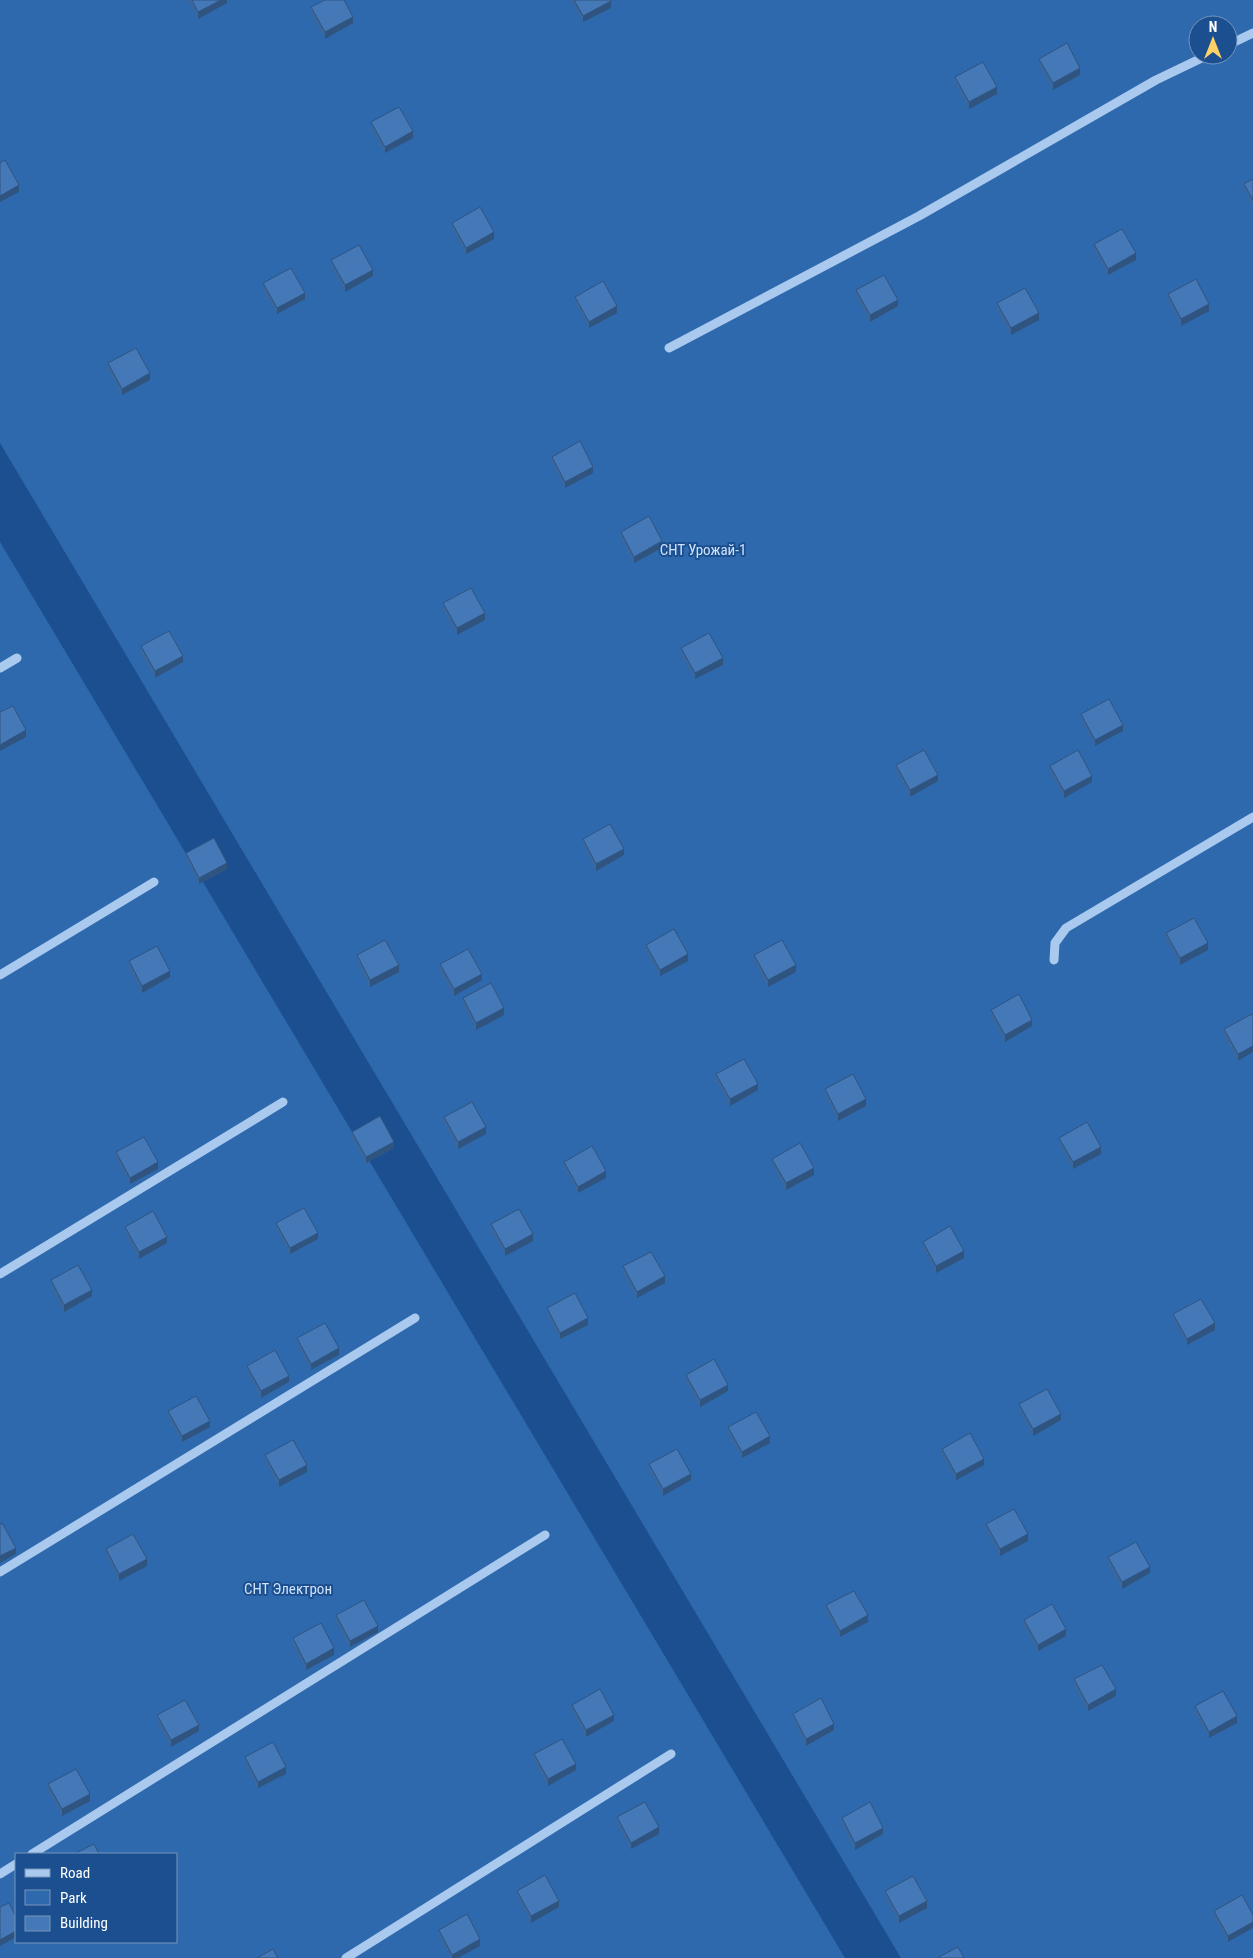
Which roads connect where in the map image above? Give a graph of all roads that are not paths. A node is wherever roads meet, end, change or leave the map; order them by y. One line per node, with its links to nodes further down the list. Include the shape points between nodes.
1 (1253, 33): 2 (street)
2 (1238, 40)
3 (1188, 65): 4 (street, via 919,216)
4 (668, 348)
5 (16, 658): 6 (street)
6 (0, 668)
7 (1253, 817): 9 (street, via 1066,928 1055,943)
8 (154, 882): 10 (street)
9 (1054, 960)
10 (0, 975)
11 (283, 1102): 12 (street)
12 (0, 1274)
13 (415, 1318): 15 (street)
14 (546, 1535): 17 (street)
15 (0, 1572)
16 (671, 1754): 20 (street)
17 (34, 1853)
18 (15, 1865): 19 (street)
19 (0, 1874)
20 (346, 1958)

